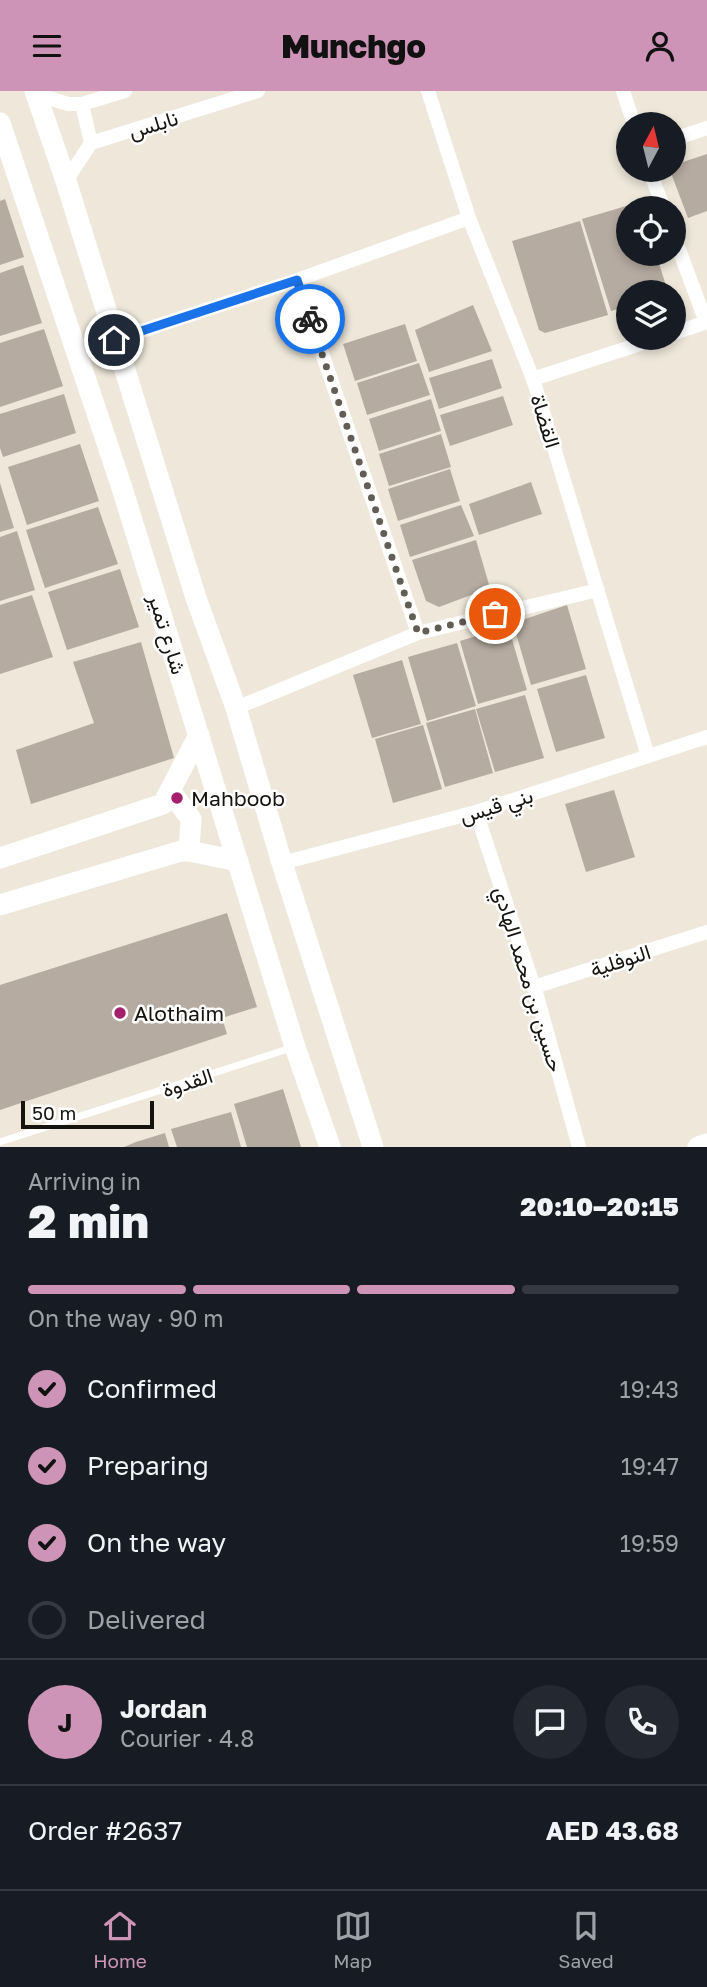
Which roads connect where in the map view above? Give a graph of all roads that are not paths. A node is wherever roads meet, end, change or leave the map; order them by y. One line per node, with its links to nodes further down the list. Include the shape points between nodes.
1 (125, 91): 6 (street, نابلس)
2 (258, 91): 11 (street, نابلس)
3 (428, 91): 13 (street, القضاة)
4 (623, 91): 7 (street)
5 (36, 92): 6 (street, نابلس, via 68,104); 12 (street)
6 (82, 104): 11 (street)
7 (630, 112)
8 (0, 123): 22 (street, شارع تمير)
9 (707, 128): 10 (street)
10 (686, 135)
11 (91, 143): 12 (street)
12 (66, 181): 18 (street)
13 (469, 218): 15 (street); 20 (street, القضاة)
14 (685, 266): 16 (street)
15 (297, 280): 18 (street); 24 (street)
16 (706, 322): 17 (street)
17 (686, 329)
18 (114, 340): 21 (street)
19 (621, 350): 20 (street)
20 (533, 379): 23 (street, القضاة)
21 (157, 478): 22 (street); 25 (street)
22 (122, 488): 26 (street, شارع تمير)
23 (597, 590): 24 (street); 28 (street, القضاة)
24 (418, 633): 25 (street)
25 (236, 708): 34 (street)
26 (199, 735): 29 (street); 33 (street, شارع تمير)
27 (707, 737): 28 (street, بني قيس)
28 (648, 756): 30 (street, بني قيس)
29 (171, 792): 31 (street, via 191,819); 32 (street, via 163,804)
30 (475, 812): 34 (street, بني قيس); 37 (street, حسين بن محمد الهادي)
31 (189, 851): 33 (street); 35 (street)
32 (1, 855)
33 (238, 861): 38 (street, شارع تمير)
34 (282, 863): 42 (street)
35 (0, 905)
36 (707, 932): 37 (street, النوفلية)
37 (534, 987): 43 (street, حسين بن محمد الهادي)
38 (295, 1047): 39 (lane, القدوة); 41 (street, شارع تمير)
39 (0, 1142)
40 (707, 1144): 44 (street)
41 (330, 1147)
42 (373, 1147)
43 (579, 1147)
44 (698, 1147)

